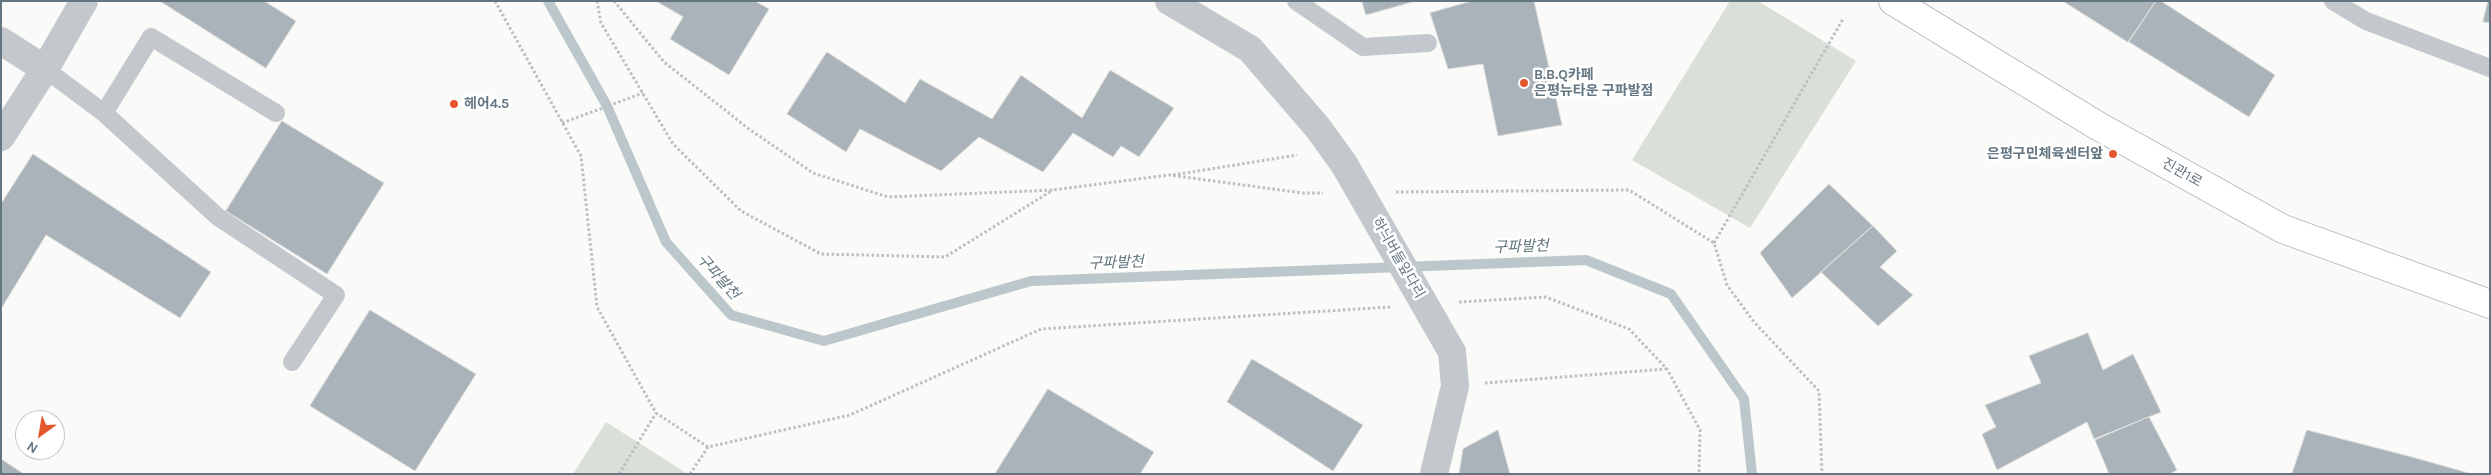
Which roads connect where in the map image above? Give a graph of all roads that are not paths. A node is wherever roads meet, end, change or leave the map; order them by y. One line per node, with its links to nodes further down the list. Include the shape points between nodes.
1 (84, 1): 9 (street)
2 (1169, 1): 15 (street, 하늬버들잎다리, bridge, via 1250,49 1318,128 1344,164 1452,352 1455,386)
3 (1296, 1): 7 (lane, via 1363,47)
4 (1893, 1): 13 (main road, 진관1로, via 2098,126 2283,229)
5 (2333, 1): 8 (lane, via 2366,22)
6 (1, 41): 9 (street)
7 (1428, 43)
8 (2490, 68)
9 (45, 69): 10 (lane); 12 (street)
10 (104, 113): 11 (lane, via 151,37); 14 (lane, via 218,217 336,294)
11 (276, 113)
12 (1, 137)
13 (2490, 304)
14 (292, 362)
15 (1434, 474)

